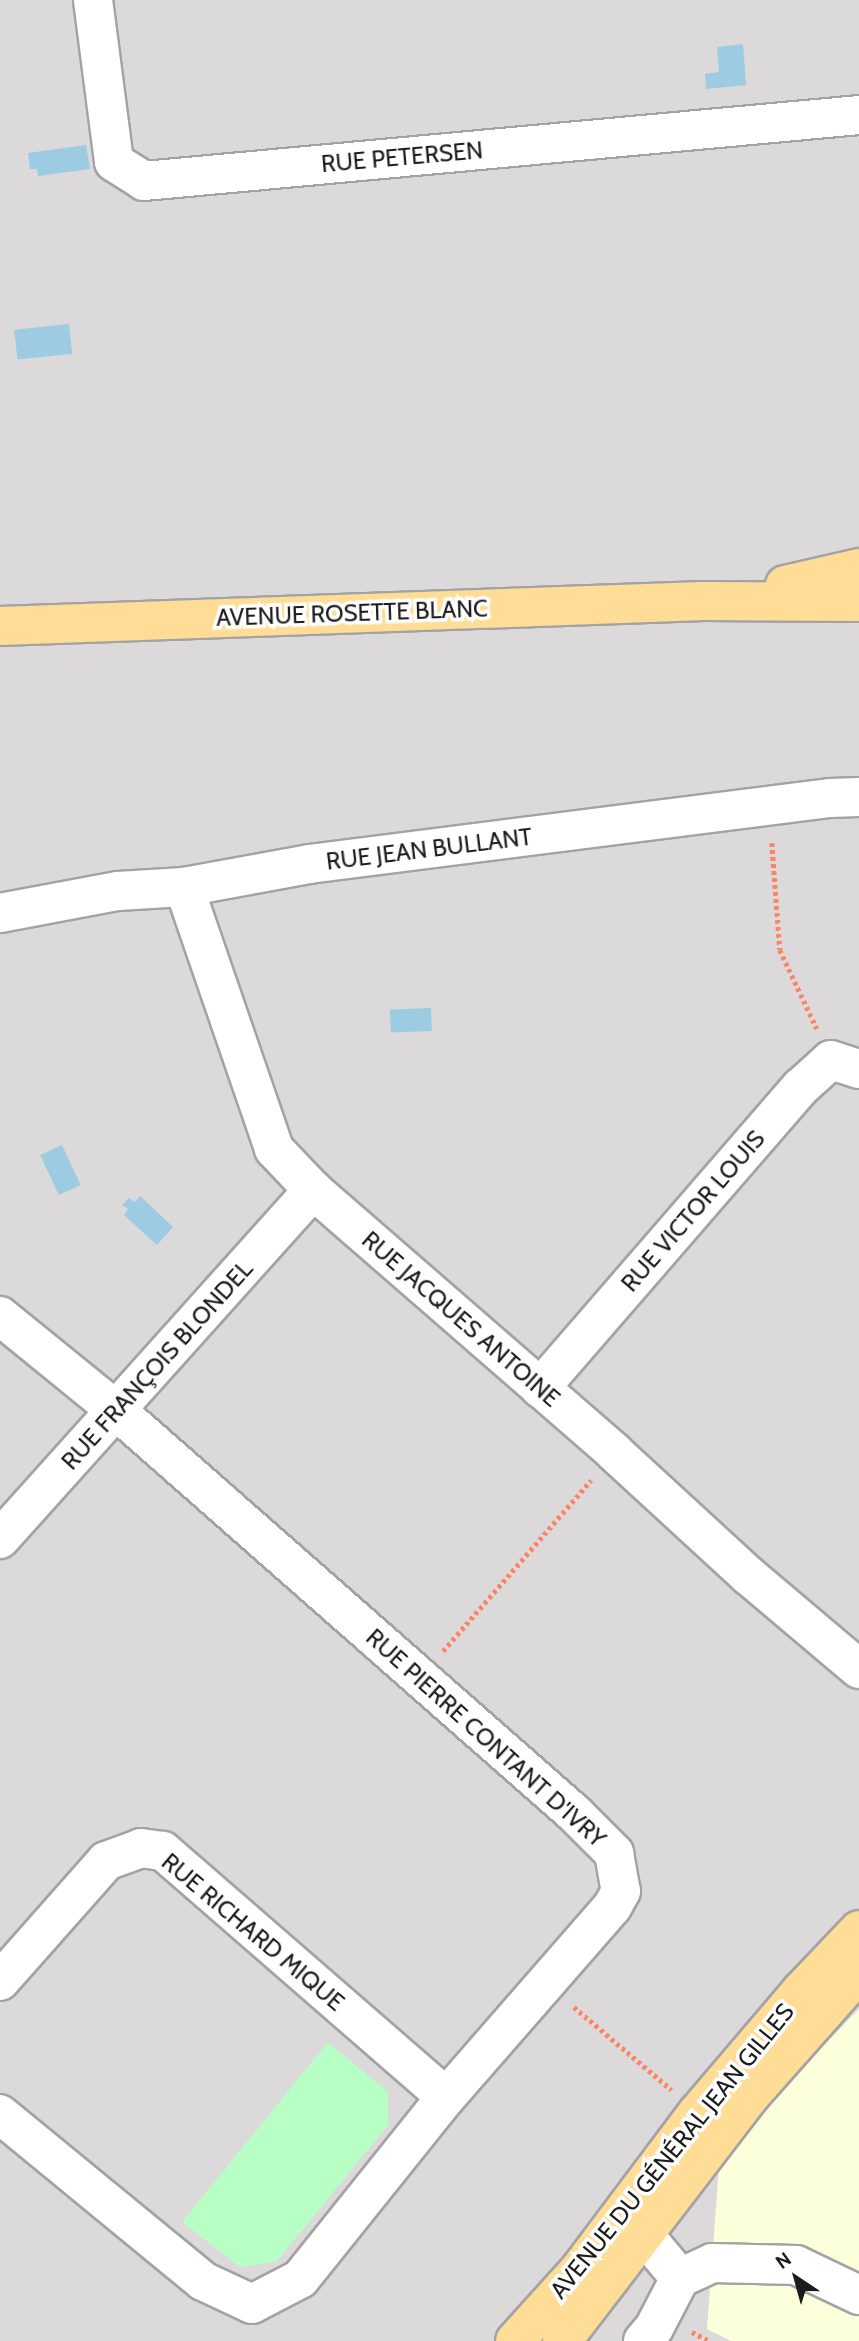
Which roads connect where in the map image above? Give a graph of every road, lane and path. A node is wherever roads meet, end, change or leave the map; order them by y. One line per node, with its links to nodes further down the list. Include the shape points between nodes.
1 (93, 0): 2 (street, RUE PETERSEN, via 114,162 144,181)
2 (859, 116)
3 (859, 568): 4 (main road, AVENUE ROSETTE BLANC)
4 (704, 601): 5 (main road, AVENUE ROSETTE BLANC); 6 (main road, AVENUE ROSETTE BLANC)
5 (859, 602)
6 (0, 626)
7 (859, 797): 8 (street, RUE JEAN BULLANT)
8 (770, 807): 9 (street, RUE JEAN BULLANT, via 309,864); 11 (path, via 780,950)
9 (184, 887): 10 (street, RUE JEAN BULLANT, via 118,891); 12 (street, RUE JACQUES ANTOINE, via 274,1149)
10 (0, 913)
11 (845, 1065): 14 (street, RUE VICTOR LOUIS, via 801,1087)
12 (313, 1189): 14 (street, RUE JACQUES ANTOINE); 15 (street, RUE FRANÇOIS BLONDEL)
13 (0, 1316): 15 (street, RUE PIERRE CONTANT D'IVRY)
14 (540, 1388): 16 (street, RUE JACQUES ANTOINE)
15 (117, 1411): 17 (street, RUE FRANÇOIS BLONDEL); 19 (street, RUE PIERRE CONTANT D'IVRY)
16 (614, 1452): 18 (street, RUE JACQUES ANTOINE); 19 (path)
17 (0, 1539)
18 (859, 1669)
19 (420, 1678): 23 (street, RUE PIERRE CONTANT D'IVRY, via 614,1853 621,1891)
20 (859, 1930): 25 (main road, AVENUE DU GÉNÉRAL JEAN GILLES)
21 (859, 1973): 27 (main road, AVENUE DU GÉNÉRAL JEAN GILLES, via 750,2096)
22 (0, 1981): 24 (street, RUE RICHARD MIQUE, via 106,1861 141,1848 163,1851)
23 (547, 1984): 24 (street, RUE PIERRE CONTANT D'IVRY); 25 (path)
24 (446, 2097): 26 (street, RUE PIERRE CONTANT D'IVRY, via 300,2279 252,2304 203,2281)
25 (698, 2112): 30 (main road, AVENUE DU GÉNÉRAL JEAN GILLES, via 580,2269)
26 (0, 2114)
27 (644, 2235): 28 (street); 31 (main road, AVENUE DU GÉNÉRAL JEAN GILLES)
28 (680, 2278): 29 (street, via 712,2263 796,2265); 32 (street)
29 (859, 2295)
30 (515, 2341)
31 (562, 2341)
32 (643, 2341)

